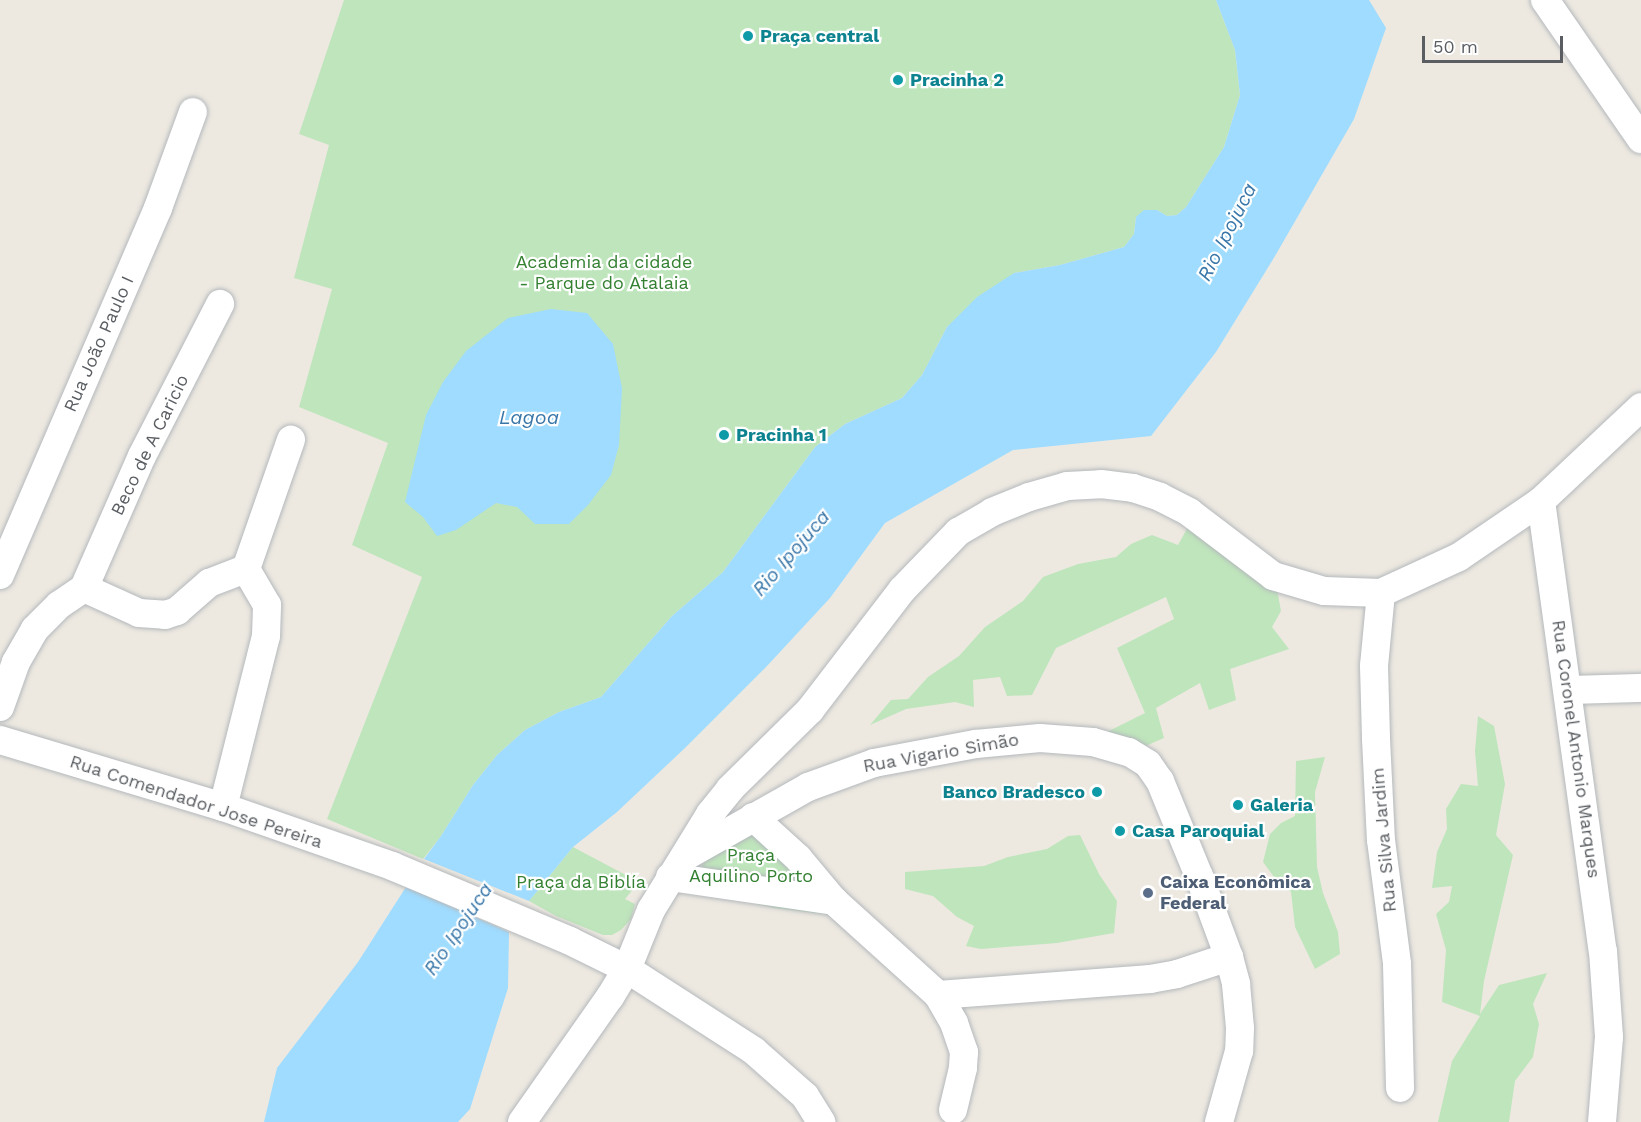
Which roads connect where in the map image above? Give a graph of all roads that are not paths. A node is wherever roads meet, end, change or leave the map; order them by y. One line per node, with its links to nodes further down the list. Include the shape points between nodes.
1 (1545, 0): 3 (street)
2 (193, 112): 9 (street, Rua João Paulo I, via 145,238)
3 (1641, 139)
4 (220, 304): 10 (street, Beco de A Caricio, via 142,456)
5 (1641, 408): 7 (street)
6 (291, 440): 8 (street)
7 (1541, 501): 11 (street, via 1459,557); 13 (street, Rua Coronel Antonio Marques)
8 (246, 569): 10 (street, via 209,583 177,611 165,615 139,613); 16 (street, via 267,605 267,636)
9 (0, 575)
10 (84, 588): 14 (street, via 35,628 16,662)
11 (1381, 593): 18 (street, via 1324,591 1273,576 1189,512 1133,488 1089,484 1029,496 958,532 902,590 810,710 730,789); 23 (street, Rua Silva Jardim, via 1374,666 1376,739 1381,840 1397,964)
12 (1641, 688): 13 (street)
13 (1568, 690): 28 (street, Rua Coronel Antonio Marques, via 1607,997 1609,1037)
14 (0, 707)
15 (0, 740): 16 (street, Rua Comendador Jose Pereira)
16 (223, 807): 21 (street, Rua Comendador Jose Pereira, via 392,866)
17 (753, 817): 18 (street, Rua Vigario Simão); 19 (street, via 805,865); 20 (street, Rua Vigario Simão, via 841,773 976,744 1040,738 1093,742 1129,752 1148,764 1160,781)
18 (675, 868): 19 (street); 21 (street, via 651,910)
19 (834, 901): 22 (street)
20 (1229, 957): 22 (street, via 1150,979); 27 (street, via 1240,1029 1233,1076)
21 (627, 969): 25 (street, via 593,1025); 26 (street, Rua Comendador Jose Pereira, via 754,1051 805,1096)
22 (938, 995): 24 (street, via 954,1023 964,1053)
23 (1400, 1088)
24 (953, 1110)
25 (522, 1122)
26 (822, 1122)
27 (1219, 1122)
28 (1602, 1122)

